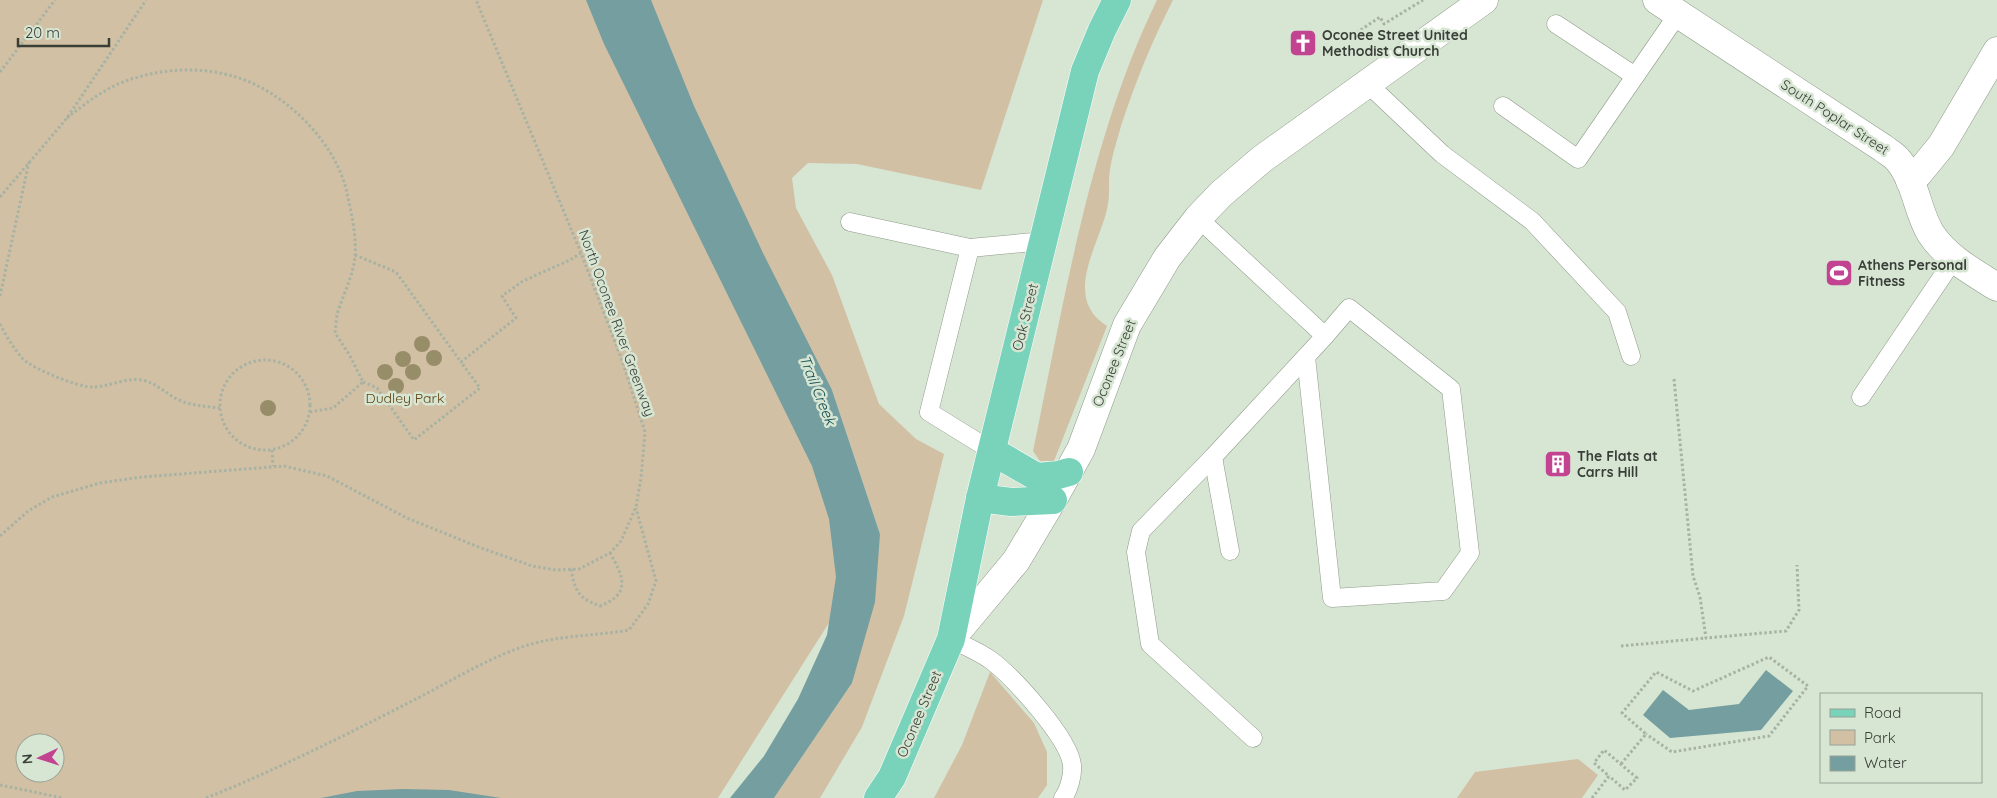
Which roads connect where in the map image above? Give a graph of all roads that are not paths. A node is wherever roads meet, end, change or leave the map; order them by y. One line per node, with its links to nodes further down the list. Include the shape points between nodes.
1 (1117, 0): 12 (main road, Oak Street, via 1085,71)
2 (1484, 0): 7 (street, Oconee Street)
3 (1667, 7): 6 (lane); 9 (street, South Poplar Street, via 1883,148 1898,160)
4 (1556, 24): 6 (lane)
5 (1997, 51): 9 (street, via 1941,146)
6 (1635, 76): 8 (lane, via 1578,159)
7 (1368, 84): 10 (street, Oconee Street, via 1262,159); 18 (lane, via 1442,154 1532,221 1617,312)
8 (1503, 106)
9 (1910, 180): 14 (street, South Poplar Street, via 1930,232)
10 (1198, 218): 16 (lane); 22 (street, Oconee Street, via 1167,258 1127,326 1081,449)
11 (850, 222): 13 (lane)
12 (1044, 241): 13 (lane); 20 (main road, Oak Street)
13 (970, 248): 20 (lane, via 929,412)
14 (1954, 259): 15 (street, South Poplar Street); 19 (lane)
15 (1997, 287)
16 (1325, 336): 17 (lane); 17 (lane, via 1349,308 1451,389 1470,553 1443,591 1332,598)
17 (1306, 356): 21 (lane)
18 (1631, 356)
19 (1861, 396)
20 (992, 451): 22 (main road, via 1038,476); 23 (main road, Oak Street)
21 (1213, 457): 25 (lane); 27 (lane, via 1141,531 1136,552 1150,644)
22 (1069, 472): 24 (street, Oconee Street)
23 (980, 498): 24 (main road, via 1011,502); 26 (main road, Oak Street)
24 (1053, 500): 26 (street, Oconee Street, via 1016,561)
25 (1230, 551)
26 (951, 639): 28 (main road, Oconee Street, via 892,777); 29 (lane, via 993,662 1020,686 1065,746 1072,764)
27 (1253, 738)
28 (878, 798)
29 (1063, 798)

